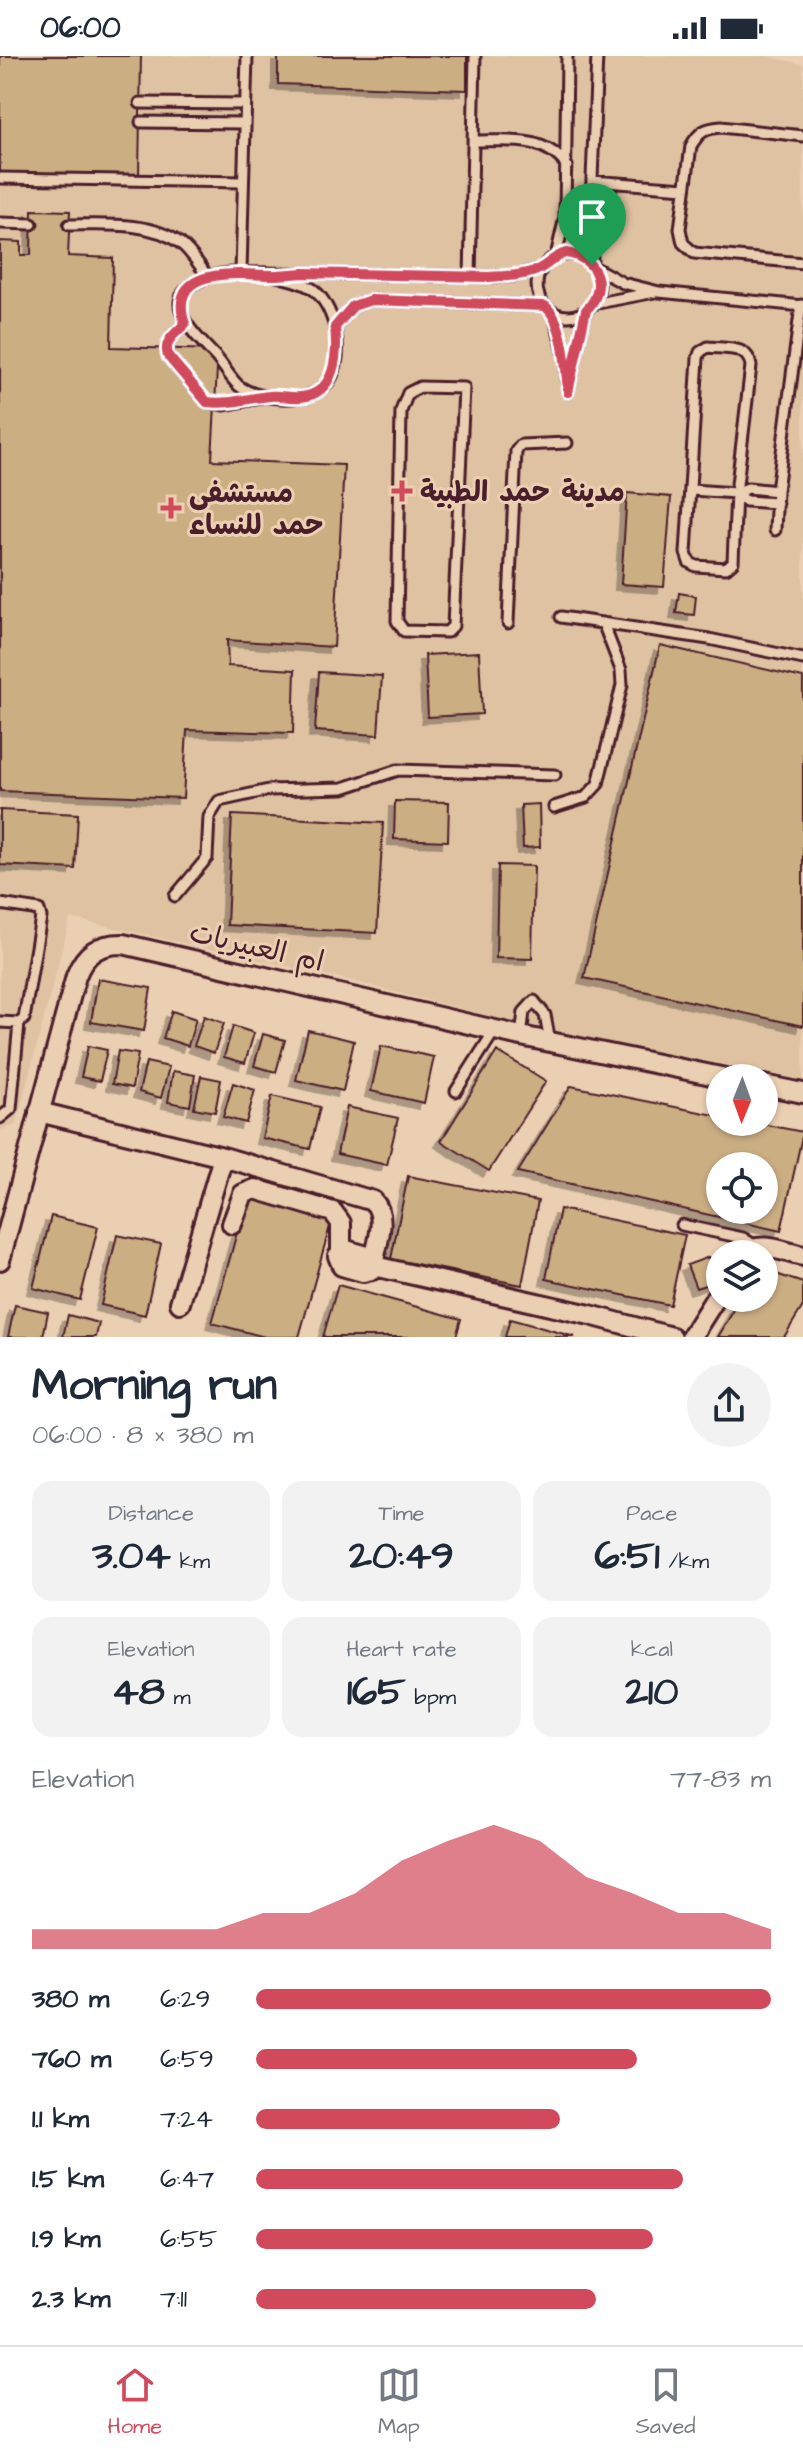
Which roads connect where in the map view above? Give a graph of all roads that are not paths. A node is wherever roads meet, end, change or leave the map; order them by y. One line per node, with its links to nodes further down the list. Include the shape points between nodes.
1 (247, 56): 6 (lane)
2 (475, 56): 10 (lane)
3 (567, 56): 11 (lane)
4 (597, 56): 13 (lane)
5 (140, 103): 6 (lane)
6 (245, 104): 8 (lane)
7 (141, 122): 8 (lane)
8 (244, 123): 14 (lane)
9 (803, 136): 15 (lane, via 708,128 691,146)
10 (474, 141): 11 (lane, via 540,144); 26 (lane)
11 (567, 166): 19 (lane, via 565,217)
12 (0, 178): 14 (lane)
13 (592, 181): 15 (lane); 21 (lane)
14 (243, 182): 23 (lane)
15 (685, 188): 20 (lane, via 680,229 683,243 694,253)
16 (0, 223): 17 (lane)
17 (32, 224)
18 (69, 225): 25 (lane, via 115,225 162,234 179,242)
19 (556, 256): 21 (lane, via 576,254); 22 (lane)
20 (803, 263)
21 (593, 266): 27 (lane, via 623,283); 29 (lane, via 599,285)
22 (541, 269): 26 (lane); 30 (lane, via 536,288)
23 (241, 272): 24 (lane); 25 (lane)
24 (273, 275): 26 (lane); 32 (lane, via 313,289 330,310)
25 (208, 277): 31 (lane, via 189,286 183,296)
26 (470, 277)
27 (659, 292): 28 (lane); 29 (lane)
28 (802, 306): 37 (lane)
29 (589, 307): 30 (lane, via 575,315); 30 (lane, via 568,392 565,356)
30 (549, 309): 32 (lane, via 371,300 353,306)
31 (185, 324): 34 (lane, via 239,385); 34 (lane, via 166,350 207,402 225,405)
32 (335, 327): 34 (lane, via 336,356 329,381 313,395)
33 (464, 388): 33 (lane, via 420,387 402,404 397,621 404,631 447,632 453,626)
34 (269, 396)
35 (567, 443): 42 (lane, via 521,445 516,451)
36 (691, 490): 38 (lane); 38 (lane, via 686,553 696,566 726,568 733,562); 38 (lane, via 698,358 708,347 741,350 751,361)
37 (777, 491): 38 (lane, via 748,488); 39 (lane)
38 (736, 493): 39 (lane, via 746,501)
39 (777, 503): 40 (lane)
40 (775, 530)
41 (561, 617): 43 (lane)
42 (508, 623)
43 (603, 623): 44 (lane); 46 (lane, via 622,685 598,784 586,797)
44 (803, 659)
45 (555, 775): 47 (lane, via 398,770 343,788 269,790 219,801 209,817 207,858)
46 (554, 807)
47 (175, 896)
48 (0, 904): 50 (lane, via 41,913 24,1019)
49 (0, 1022): 50 (lane)
50 (19, 1023): 59 (lane, via 11,1109)
51 (496, 1030): 52 (street, ام العبيريات); 56 (lane); 58 (street, ام العبيريات, via 107,944 82,962)
52 (521, 1036): 53 (street, ام العبيريات); 53 (lane, via 524,1012 534,1001 545,1015)
53 (550, 1042): 54 (street, ام العبيريات)
54 (706, 1074)
55 (778, 1088): 57 (street)
56 (456, 1091)
57 (803, 1093)
58 (39, 1112): 60 (street); 61 (street, ام العبيريات)
59 (0, 1118)
60 (223, 1157): 68 (street, via 373,1201 381,1221); 69 (street)
61 (9, 1184): 67 (street, ام العبيريات)
62 (232, 1224): 68 (street, via 247,1191 255,1189 333,1212 341,1223 341,1252 367,1256)
63 (682, 1225): 64 (lane)
64 (744, 1240)
65 (778, 1253): 66 (street)
66 (803, 1256)
67 (0, 1260)
68 (374, 1264): 71 (street)
69 (180, 1303)
70 (707, 1312): 72 (street)
71 (672, 1337)
72 (691, 1337)

